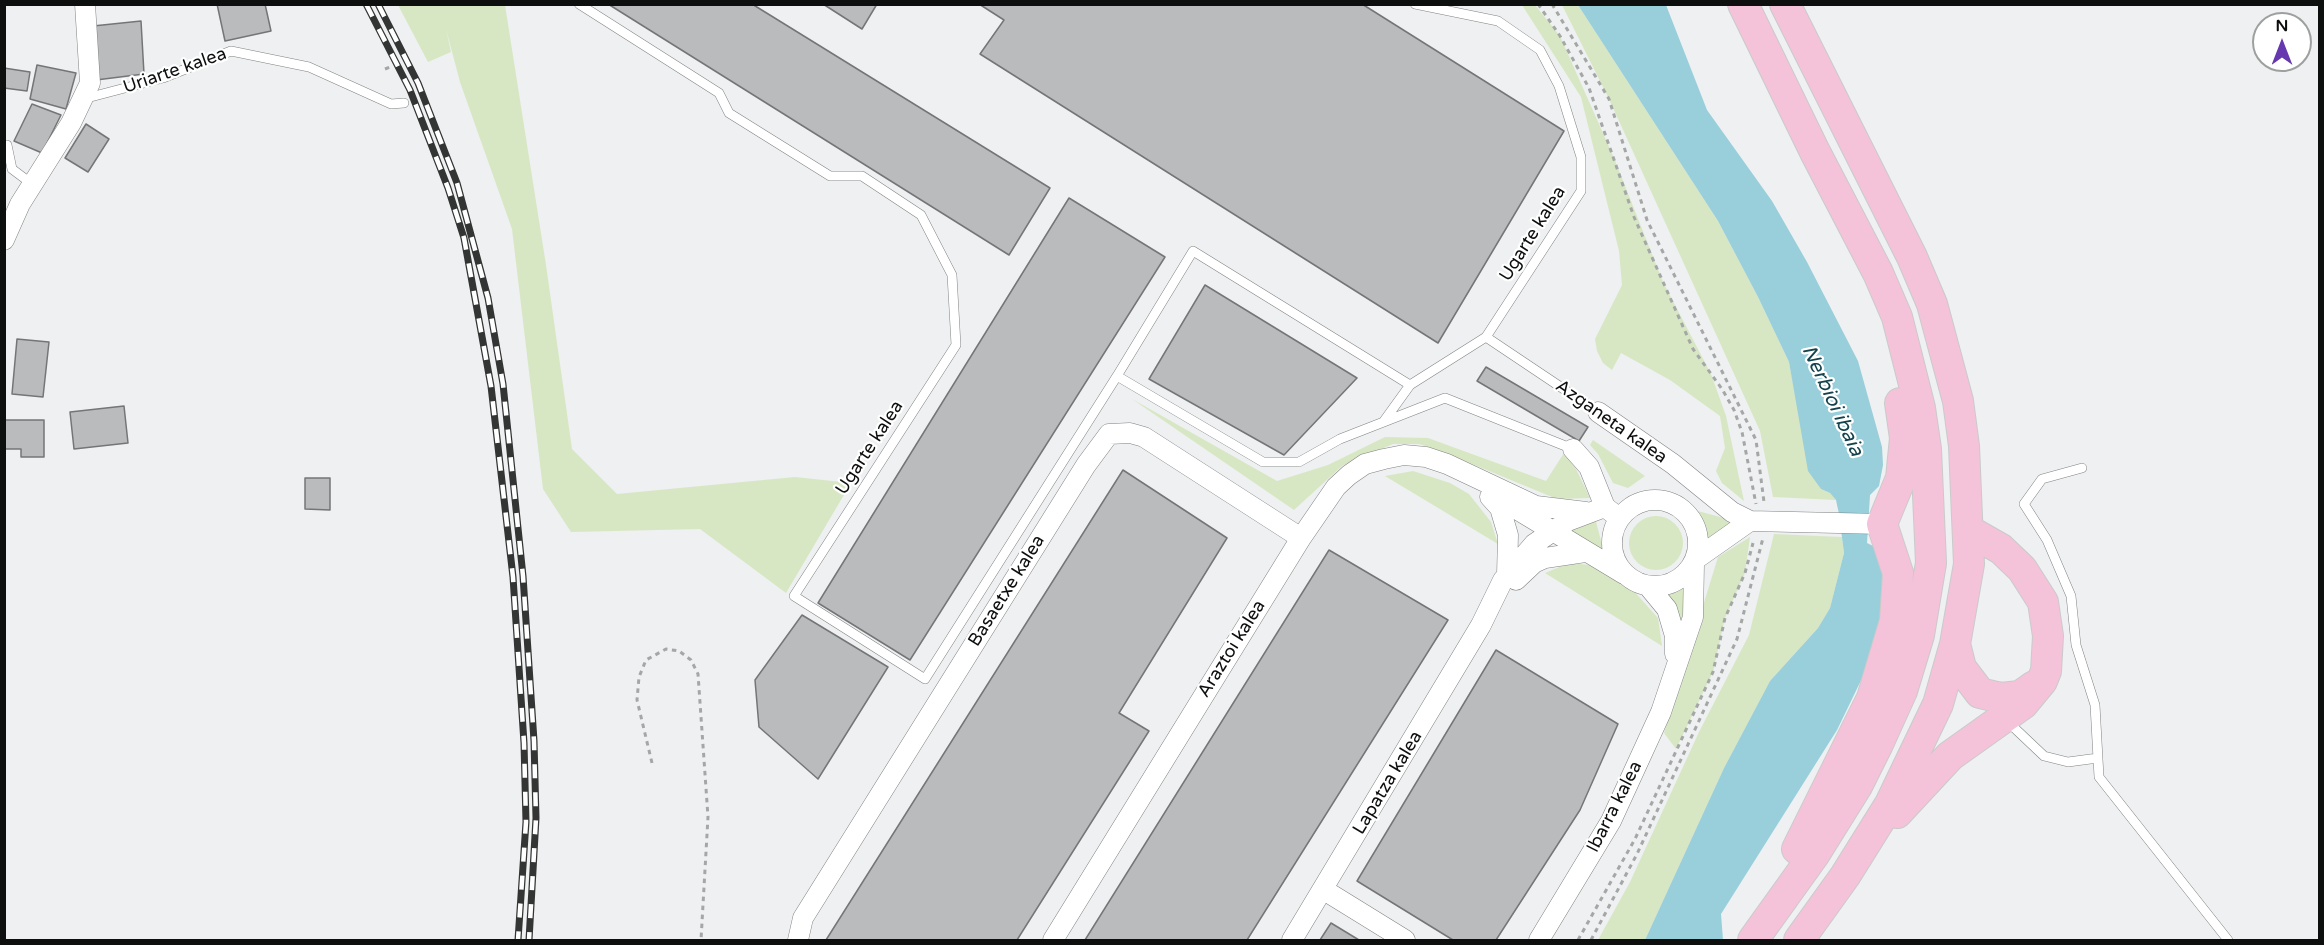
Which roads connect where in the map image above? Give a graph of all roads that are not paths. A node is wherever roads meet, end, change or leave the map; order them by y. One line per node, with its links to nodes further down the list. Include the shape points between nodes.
1 (85, 4): 6 (street, via 90,83)
2 (579, 4): 12 (lane, Ugarte kalea, via 718,93 729,113 830,176 862,176 921,215 952,275 956,345 794,596 925,678)
3 (1415, 4): 11 (lane, Ugarte kalea, via 1498,21 1540,50 1559,86 1581,157 1581,190)
4 (1743, 4): 22 (main road, via 1805,162 1869,301 1888,356 1905,438 1901,477); 45 (main road, via 1897,317 1925,439 1931,563 1919,635 1902,691 1878,744 1814,855)
5 (1785, 4): 33 (main road, via 1912,257 1932,304 1946,353 1964,446 1967,507 1968,564)
6 (82, 99): 7 (lane, Uriarte kalea, via 163,78 231,51 309,68 391,104); 9 (street)
7 (404, 103)
8 (6, 145): 9 (lane, via 12,169)
9 (32, 184): 10 (street)
10 (4, 240)
11 (1486, 338): 13 (lane, Ugarte kalea); 14 (lane, Azganeta kalea)
12 (1117, 376): 13 (lane, Ugarte kalea, via 1193,251); 15 (lane, via 1263,462 1299,462)
13 (1410, 385): 15 (lane, Ugarte kalea)
14 (1598, 411): 21 (street, Azganeta kalea)
15 (1384, 421): 16 (lane, via 1444,398)
16 (1573, 449): 20 (street, via 1589,467)
17 (2082, 468): 37 (lane, via 2042,479 2024,504 2047,540 2071,596 2076,645 2095,705)
18 (1473, 477): 20 (street, via 1536,506); 24 (street); 26 (street, Araztoi kalea, via 1426,457 1404,455 1365,464 1336,487); 29 (street, via 1500,508 1508,535)
19 (1673, 503): 20 (street, via 1658,499); 21 (street); 28 (street, via 1684,510 1698,533)
20 (1604, 512): 24 (street); 30 (street, via 1617,565)
21 (1752, 518): 22 (street); 28 (street)
22 (1882, 524): 23 (main road); 45 (main road, via 1898,573 1895,621 1886,658 1872,698)
23 (1920, 525)
24 (1550, 532): 27 (street); 29 (street, via 1534,543)
25 (1973, 533): 35 (main road, via 2001,549 2022,569 2043,602 2048,658)
26 (1301, 538): 40 (street, Basaetxe kalea, via 1144,437 1109,434 803,918); 41 (street, Araztoi kalea)
27 (1585, 552): 30 (street); 32 (street, via 1554,555 1534,563)
28 (1695, 562): 31 (street, via 1674,582); 34 (street, Ibarra kalea, via 1693,617)
29 (1507, 575): 32 (street)
30 (1625, 575): 31 (street)
31 (1648, 586): 34 (street, Ibarra kalea, via 1670,616)
32 (1481, 625): 39 (street, Lapatza kalea)
33 (1955, 644): 35 (main road, via 1961,668 1980,693 2001,698 2020,696); 38 (main road, via 1938,705 1912,760)
34 (1675, 666): 44 (street, Ibarra kalea, via 1661,712 1611,821)
35 (2042, 681): 36 (main road, via 2023,705)
36 (2004, 718): 37 (lane, via 2044,756 2068,762); 38 (main road, via 1950,756)
37 (2098, 758): 47 (lane, via 2099,777)
38 (1845, 876): 46 (main road)
39 (1324, 890): 42 (street, Lapatza kalea); 43 (street)
40 (798, 940)
41 (1053, 940)
42 (1292, 940)
43 (1405, 940)
44 (1539, 940)
45 (1751, 940)
46 (1799, 940)
47 (2228, 940)

